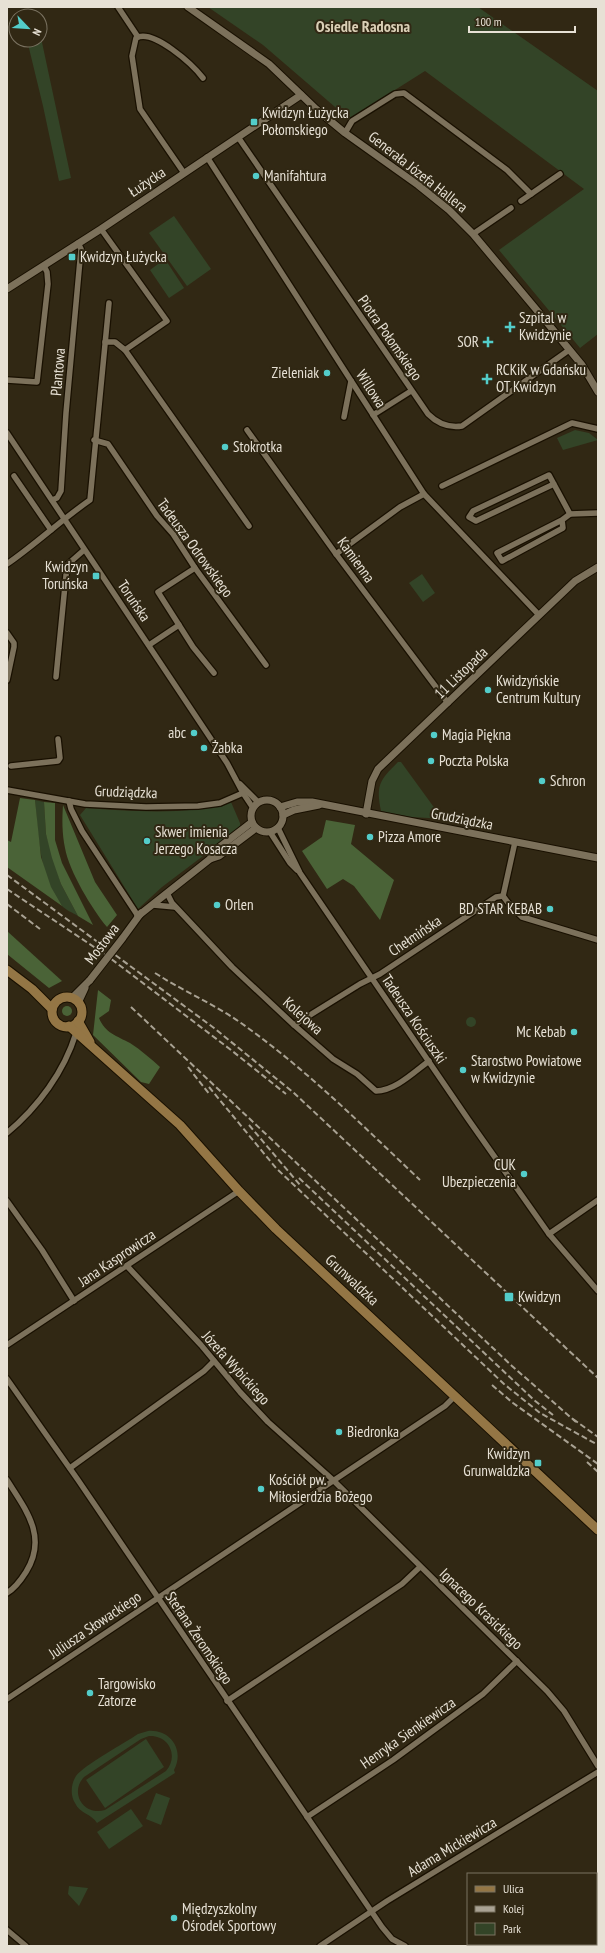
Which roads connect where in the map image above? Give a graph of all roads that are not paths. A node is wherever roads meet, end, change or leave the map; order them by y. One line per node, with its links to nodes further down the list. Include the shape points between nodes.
1 (118, 7): 3 (street)
2 (188, 7): 5 (street, Generała Józefa Hallera, via 269,64)
3 (138, 37): 4 (street, via 145,36 163,44 193,66); 9 (street, via 132,56 140,109)
4 (204, 78)
5 (301, 95): 6 (street, Generała Józefa Hallera); 7 (street, Łużycka)
6 (345, 133): 11 (street, via 352,121 395,94 404,94 507,170); 15 (street, Generała Józefa Hallera, via 418,185)
7 (238, 137): 8 (street, Łużycka); 25 (street, Piotra Połomskiego)
8 (207, 157): 9 (street, Łużycka); 24 (street, Willowa)
9 (184, 173): 14 (street, Łużycka)
10 (560, 174): 11 (street)
11 (531, 194): 12 (street)
12 (521, 201)
13 (511, 208): 15 (street)
14 (101, 229): 16 (street, Łużycka); 21 (street, via 167,321)
15 (473, 234): 22 (street, Generała Józefa Hallera)
16 (78, 243): 17 (street, Łużycka); 37 (street, Plantowa, via 81,249 61,492)
17 (44, 266): 18 (street, Łużycka); 23 (street, via 48,272 48,284 37,382)
18 (7, 289)
19 (109, 303): 20 (street)
20 (105, 342): 21 (street, via 115,342); 32 (street)
21 (125, 350): 42 (street)
22 (569, 350): 25 (street, Piotra Połomskiego, via 462,426 455,427 433,419); 26 (street, Generała Józefa Hallera)
23 (7, 380)
24 (351, 381): 27 (street, Willowa); 28 (street)
25 (411, 390): 27 (street)
26 (598, 392)
27 (373, 415): 36 (street, Willowa)
28 (344, 418)
29 (598, 429): 35 (street, via 572,423)
30 (246, 430): 45 (street, Kamienna)
31 (7, 434): 37 (street, Toruńska)
32 (94, 440): 40 (street, via 90,500); 48 (street, Tadeusza Odrowskiego, via 108,444 157,516 174,534)
33 (14, 476): 43 (street)
34 (554, 484): 34 (street, via 549,475 473,511 469,517 476,521); 39 (street)
35 (442, 486)
36 (424, 494): 45 (street, via 400,507); 49 (street, Willowa)
37 (52, 500): 40 (street, Toruńska)
38 (598, 513): 39 (street)
39 (570, 514): 41 (street)
40 (64, 518): 43 (street); 44 (street, Toruńska)
41 (562, 520): 41 (street, via 536,533 497,553 502,561 563,528)
42 (249, 526)
43 (51, 530): 46 (street)
44 (84, 550): 52 (street, Toruńska); 55 (street, via 67,564)
45 (336, 554): 57 (street, Kamienna)
46 (7, 564)
47 (598, 567): 49 (street, 11 Listopada, via 575,581)
48 (195, 568): 50 (street, via 158,592); 53 (street, Tadeusza Odrowskiego)
49 (539, 615): 57 (street, 11 Listopada)
50 (179, 625): 52 (street); 54 (street)
51 (7, 633): 56 (street, via 14,643)
52 (149, 645): 60 (street, Toruńska)
53 (266, 665)
54 (214, 673)
55 (56, 678)
56 (7, 680)
57 (448, 703): 68 (street, 11 Listopada, via 374,774)
58 (58, 739): 59 (street, via 58,761)
59 (11, 766)
60 (239, 783): 62 (street, Toruńska); 64 (street, Toruńska)
61 (7, 790): 63 (street, Grudziądzka)
62 (243, 793): 63 (street, Grudziądzka, via 220,803 198,806 110,806); 67 (street, Toruńska)
63 (69, 801): 80 (street, via 82,831)
64 (258, 802): 66 (street, via 268,800); 67 (street)
65 (322, 805): 66 (street, Grudziądzka, via 304,802); 68 (street, Grudziądzka); 69 (street, Grudziądzka, via 294,810)
66 (280, 807): 69 (street)
67 (253, 808): 70 (street, via 251,812)
68 (366, 814): 73 (street, Grudziądzka)
69 (283, 815): 71 (street)
70 (254, 825): 72 (street, via 265,832); 76 (street, Mostowa, via 219,856 210,859)
71 (278, 828): 72 (street); 75 (street, Tadeusza Kościuszki)
72 (270, 832): 75 (street, Tadeusza Kościuszki, via 290,863)
73 (514, 842): 74 (street, Grudziądzka); 77 (street)
74 (598, 858)
75 (300, 873): 83 (street, Tadeusza Kościuszki)
76 (167, 893): 78 (street, Mostowa); 79 (street, Kolejowa); 80 (street, Mostowa, via 159,894)
77 (503, 896): 81 (street, via 522,917); 83 (street, Chełmińska, via 496,897)
78 (153, 905): 79 (street); 80 (street, Mostowa)
79 (175, 907): 87 (street, Kolejowa, via 232,967)
80 (138, 916): 84 (street, Mostowa, bridge)
81 (598, 940)
82 (7, 970): 85 (main road)
83 (372, 978): 87 (street, Chełmińska); 91 (street, Tadeusza Kościuszki)
84 (75, 1000): 85 (main road, via 66,997); 86 (main road, via 81,1011)
85 (54, 1005): 88 (main road, via 52,1014 58,1024)
86 (78, 1021): 88 (main road); 90 (main road, Grunwaldzka)
87 (294, 1025): 91 (street, Kolejowa, via 376,1092 395,1085)
88 (69, 1026): 89 (main road, Grunwaldzka)
89 (76, 1033): 90 (main road, Grunwaldzka); 92 (street, via 68,1059 51,1084 34,1106)
90 (92, 1045): 93 (main road, Grunwaldzka, via 180,1125)
91 (429, 1061): 96 (street, Tadeusza Kościuszki)
92 (7, 1133)
93 (239, 1191): 97 (street, Jana Kasprowicza); 103 (main road, Grunwaldzka, via 276,1229)
94 (598, 1200): 96 (street)
95 (7, 1201): 99 (street)
96 (549, 1234): 98 (street, Tadeusza Kościuszki)
97 (127, 1266): 99 (street, Jana Kasprowicza); 101 (street, Józefa Wybickiego)
98 (598, 1291)
99 (74, 1301): 100 (street, Jana Kasprowicza)
100 (7, 1345)
101 (214, 1362): 104 (street); 106 (street, Józefa Wybickiego, via 268,1422)
102 (7, 1379): 104 (street, Stefana Żeromskiego)
103 (455, 1396): 106 (street, Juliusza Słowackiego, via 445,1406); 107 (main road, Grunwaldzka)
104 (70, 1468): 110 (street, Stefana Żeromskiego)
105 (7, 1480): 109 (street, via 31,1519 36,1545 26,1572 15,1587)
106 (333, 1480): 108 (street, Ignacego Krasickiego); 110 (street, Juliusza Słowackiego)
107 (598, 1530)
108 (420, 1567): 111 (street, Ignacego Krasickiego); 113 (street, via 402,1584)
109 (7, 1592)
110 (157, 1598): 112 (street, Juliusza Słowackiego); 113 (street, Stefana Żeromskiego)
111 (517, 1661): 114 (street, Ignacego Krasickiego, via 564,1711); 116 (street, Henryka Sienkiewicza, via 483,1694 393,1760)
112 (7, 1699)
113 (228, 1701): 116 (street, Stefana Żeromskiego)
114 (598, 1766)
115 (598, 1772): 117 (street, Adama Mickiewicza)
116 (307, 1817): 117 (street, Stefana Żeromskiego)
117 (372, 1911): 119 (street, Adama Mickiewicza); 122 (street, Stefana Żeromskiego, via 389,1936)
118 (7, 1930): 120 (street)
119 (328, 1944): 121 (street, Adama Mickiewicza)
120 (26, 1946)
121 (320, 1946)
122 (405, 1946)

